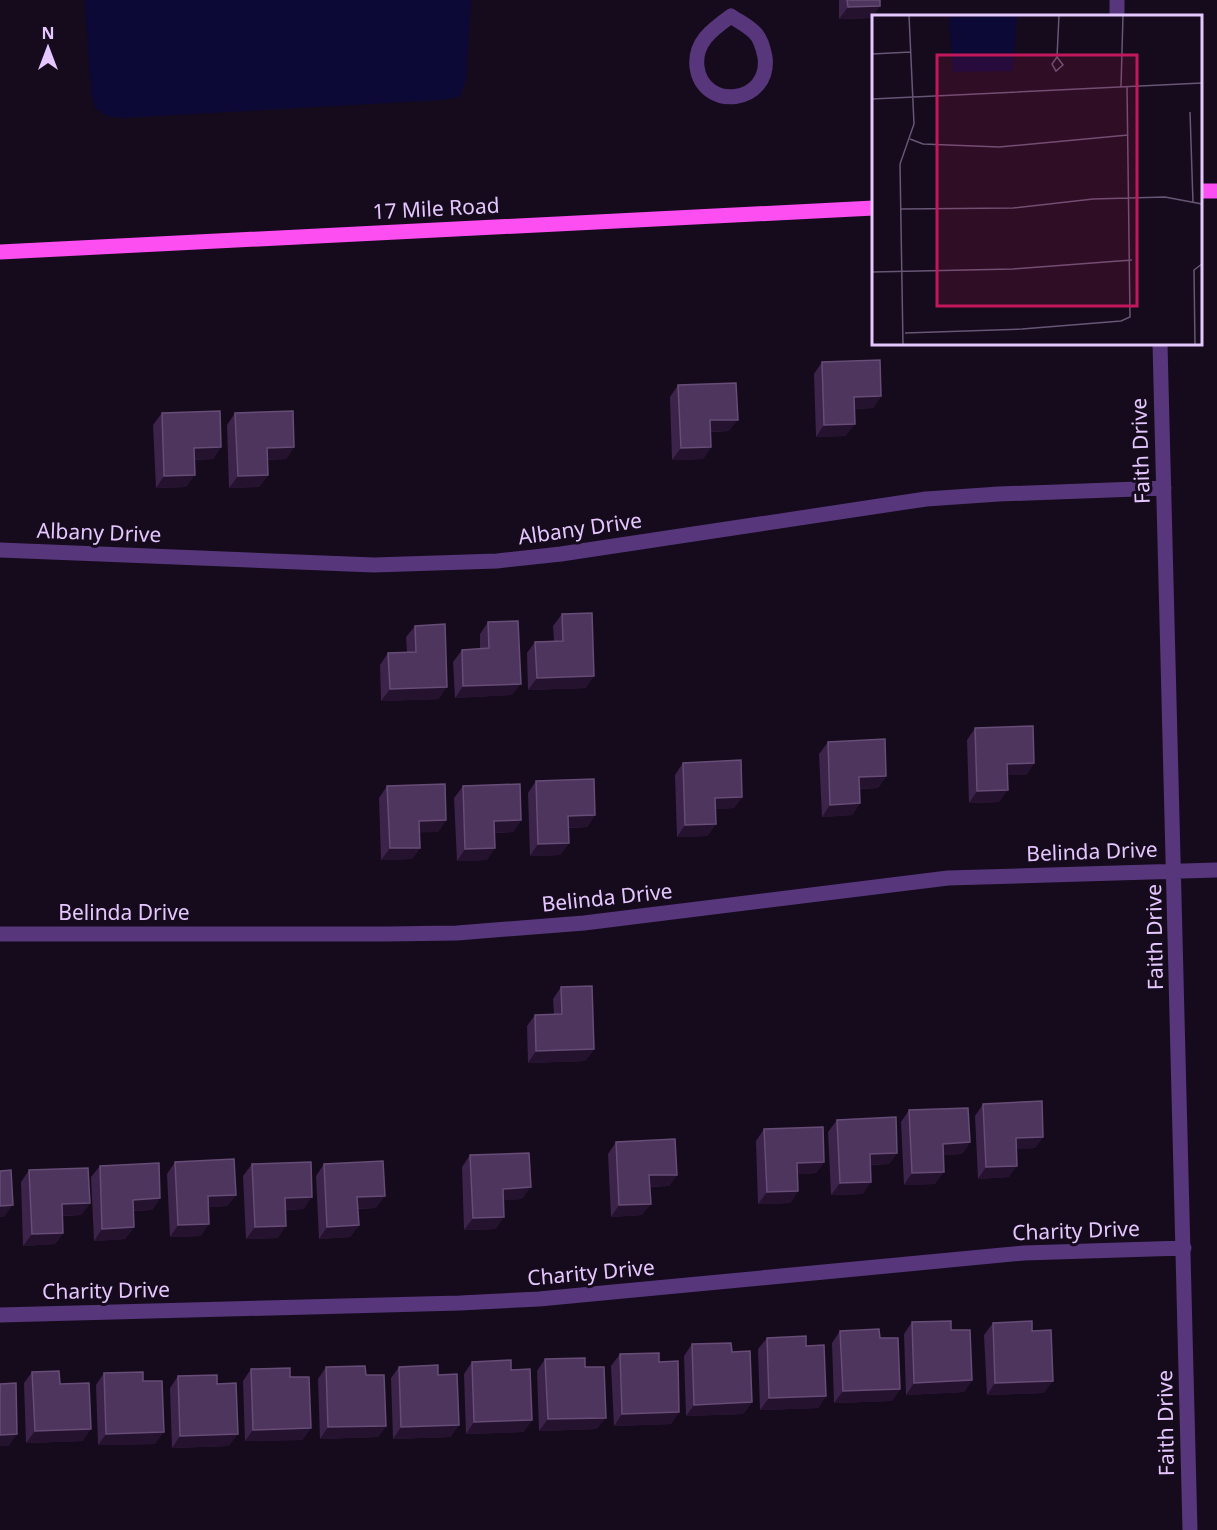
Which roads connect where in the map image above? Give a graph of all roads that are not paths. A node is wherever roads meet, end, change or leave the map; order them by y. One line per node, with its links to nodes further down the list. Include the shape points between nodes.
1 (731, 0): 4 (street)
2 (1117, 0): 3 (street)
3 (1118, 15)
4 (731, 16): 4 (street, via 703,39 696,58 698,76 708,91 724,97 743,96 755,88 766,65 763,46 755,32)
5 (1217, 190): 6 (main road)
6 (1202, 191)
7 (872, 208): 8 (main road, 17 Mile Road)
8 (0, 252)
9 (1160, 345): 10 (street, Faith Drive)
10 (1164, 488): 11 (street, Albany Drive, via 926,499 497,561 374,565); 13 (street, Faith Drive)
11 (0, 550)
12 (1217, 870): 13 (street, Belinda Drive)
13 (1174, 871): 14 (street, Belinda Drive, via 948,878 584,923 457,933); 15 (street, Faith Drive)
14 (0, 934)
15 (1184, 1248): 16 (street, Charity Drive, via 1012,1254 539,1299); 17 (street, Faith Drive)
16 (0, 1315)
17 (1190, 1530)

